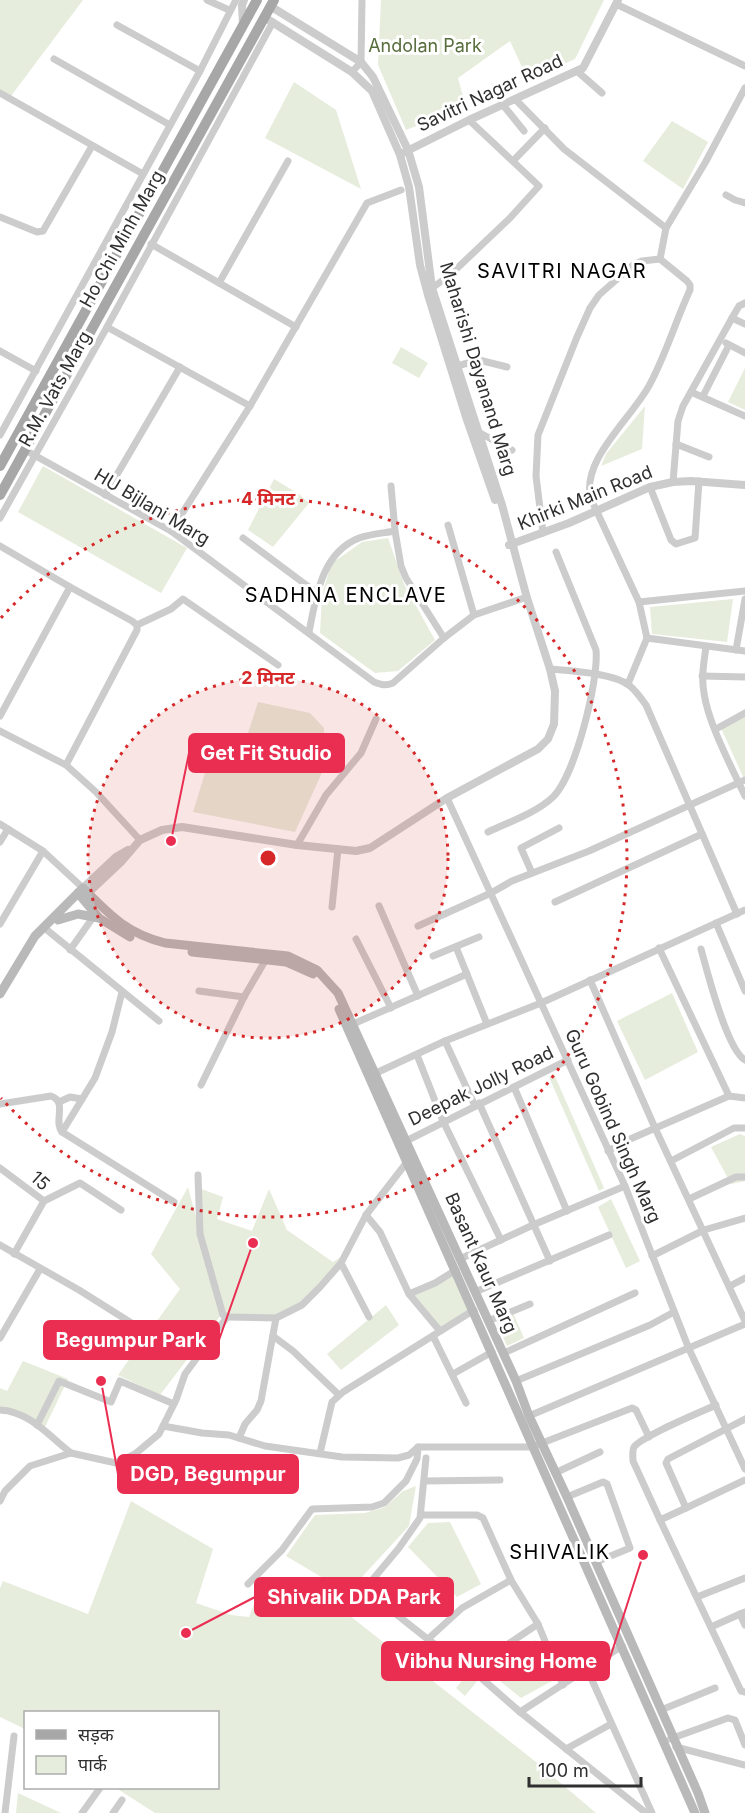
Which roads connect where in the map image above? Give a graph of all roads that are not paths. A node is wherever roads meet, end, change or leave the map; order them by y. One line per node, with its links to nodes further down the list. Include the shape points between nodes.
1 (207, 0): 8 (street)
2 (236, 0): 8 (street)
3 (244, 0): 12 (street)
4 (257, 0): 12 (main road, Ho Chi Minh Marg)
5 (362, 0): 17 (street)
6 (617, 2): 18 (street); 20 (street, Savitri Nagar Road, via 583,68)
7 (272, 3): 9 (main road, Ho Chi Minh Marg); 10 (street, Maharishi Dayanand Marg)
8 (229, 10): 19 (street)
9 (268, 20): 13 (street, Maharishi Dayanand Marg); 41 (street, R.M. Vats Marg); 67 (main road, Ho Chi Minh Marg)
10 (294, 21): 13 (street); 14 (street, Maharishi Dayanand Marg)
11 (117, 25): 19 (street)
12 (243, 25): 69 (main road, Ho Chi Minh Marg)
13 (287, 31): 15 (street, Maharishi Dayanand Marg)
14 (316, 34): 15 (street); 17 (street, Maharishi Dayanand Marg)
15 (309, 45): 21 (street, Maharishi Dayanand Marg)
16 (54, 59): 28 (street)
17 (361, 62): 21 (street); 32 (street, Maharishi Dayanand Marg, via 374,77)
18 (745, 66)
19 (200, 71): 28 (street)
20 (577, 71): 24 (street); 25 (street, Savitri Nagar Road)
21 (352, 72): 32 (street, Maharishi Dayanand Marg, via 372,91)
22 (745, 88): 40 (street)
23 (0, 93): 31 (street)
24 (602, 93)
25 (516, 100): 26 (street, Savitri Nagar Road); 29 (street)
26 (503, 105): 27 (street, Savitri Nagar Road); 30 (street)
27 (469, 120): 32 (street, Savitri Nagar Road); 34 (street)
28 (170, 125): 35 (street)
29 (545, 128): 34 (street); 40 (street, via 564,149)
30 (524, 131)
31 (92, 146): 35 (street); 39 (street, via 43,231)
32 (404, 153): 43 (street, Maharishi Dayanand Marg, via 419,187)
33 (288, 161): 44 (street)
34 (513, 161): 45 (street, via 539,186 510,218)
35 (143, 174): 58 (street)
36 (401, 190): 50 (street, via 367,203)
37 (726, 195): 38 (street)
38 (745, 202)
39 (0, 217)
40 (666, 228): 42 (street)
41 (151, 244): 44 (street); 49 (street, R.M. Vats Marg)
42 (660, 259): 77 (street, via 687,281 690,290 642,400 600,454 589,479 588,489); 82 (street, via 633,265 590,308 538,435 536,476)
43 (424, 264): 45 (street, Maharishi Dayanand Marg); 85 (street, Maharishi Dayanand Marg, via 467,420)
44 (219, 283): 50 (street)
45 (432, 288): 55 (street, Maharishi Dayanand Marg)
46 (745, 303): 47 (street)
47 (732, 318): 48 (street); 51 (street)
48 (745, 324)
49 (107, 327): 56 (street); 67 (street, R.M. Vats Marg)
50 (296, 327): 61 (street)
51 (719, 340): 52 (street); 59 (street)
52 (729, 345): 54 (street); 60 (street)
53 (0, 351): 58 (street)
54 (745, 353)
55 (458, 366): 57 (street, via 479,360); 63 (street, Maharishi Dayanand Marg)
56 (180, 367): 61 (street); 76 (street)
57 (507, 367)
58 (36, 371): 64 (street)
59 (691, 392): 60 (street); 65 (street, via 678,422)
60 (703, 396): 62 (street)
61 (250, 406): 80 (street)
62 (745, 416)
63 (480, 433): 66 (street); 85 (street, Maharishi Dayanand Marg)
64 (0, 435)
65 (676, 444): 68 (street); 71 (street)
66 (512, 450)
67 (30, 453): 75 (main road, Ho Chi Minh Marg); 76 (street, HU Bijlani Marg); 78 (street, R.M. Vats Marg)
68 (709, 457)
69 (0, 466)
70 (699, 481): 71 (street, Khirki Main Road); 72 (street, Khirki Main Road); 74 (street, via 695,538 676,544)
71 (673, 482): 74 (street, Khirki Main Road)
72 (745, 485)
73 (391, 486): 81 (street)
74 (650, 487): 77 (street, Khirki Main Road)
75 (0, 495)
76 (105, 495): 80 (street, HU Bijlani Marg)
77 (596, 511): 82 (street, Khirki Main Road); 92 (street)
78 (0, 518)
79 (448, 525): 93 (street)
80 (171, 531): 95 (street, HU Bijlani Marg)
81 (395, 531): 89 (street, via 359,538 342,549 329,562); 96 (street, via 406,578)
82 (543, 533): 85 (street, Khirki Main Road)
83 (243, 538): 89 (street)
84 (0, 546): 87 (street)
85 (512, 547): 90 (street, Maharishi Dayanand Marg)
86 (556, 552): 103 (street, via 596,650)
87 (70, 587): 94 (street); 108 (street)
88 (745, 591): 92 (street)
89 (317, 593): 95 (street)
90 (526, 597): 93 (street, HU Bijlani Marg); 102 (street, Maharishi Dayanand Marg)
91 (745, 599): 99 (street)
92 (639, 602): 97 (street)
93 (474, 615): 96 (street, HU Bijlani Marg)
94 (137, 625): 101 (street, via 183,599); 112 (street, via 136,634)
95 (309, 632): 96 (street, HU Bijlani Marg, via 374,682 387,686)
96 (444, 638)
97 (647, 638): 98 (street); 106 (street)
98 (706, 647): 99 (street); 104 (street)
99 (736, 650): 100 (street)
100 (745, 651)
101 (278, 665)
102 (550, 669): 103 (street); 115 (street, Maharishi Dayanand Marg, via 555,708 548,739 538,749)
103 (596, 674): 106 (street); 120 (street, via 574,756 557,793 542,806)
104 (702, 676): 105 (street); 110 (street)
105 (745, 677)
106 (628, 684): 116 (street, via 646,705)
107 (745, 713): 110 (street)
108 (0, 716)
109 (376, 719): 124 (street, via 361,753 326,795)
110 (716, 729): 113 (street)
111 (0, 731): 112 (street)
112 (66, 765): 122 (street)
113 (742, 781): 114 (street); 116 (street)
114 (745, 796)
115 (447, 798): 126 (street, Maharishi Dayanand Marg, via 370,848); 131 (street, Guru Gobind Singh Marg)
116 (689, 806): 121 (street); 128 (street)
117 (0, 824): 119 (street)
118 (559, 828): 128 (street, via 521,848)
119 (8, 829): 123 (street); 127 (street)
120 (488, 832)
121 (702, 834): 132 (street); 137 (street)
122 (140, 840): 124 (street, Maharishi Dayanand Marg, via 162,830 182,827); 125 (street, Maharishi Dayanand Marg)
123 (0, 842)
124 (297, 845): 126 (street, Maharishi Dayanand Marg)
125 (132, 848): 129 (street, Maharishi Dayanand Marg); 130 (street, Maharishi Dayanand Marg, via 116,857)
126 (338, 849): 134 (street)
127 (43, 851): 130 (street); 140 (street)
128 (531, 873): 131 (street)
129 (99, 883): 130 (street, Maharishi Dayanand Marg); 136 (street)
130 (83, 893): 136 (main road, Basant Kaur Marg); 138 (main road, Maharishi Dayanand Marg); 156 (main road, Maharishi Dayanand Marg, via 35,936)
131 (491, 893): 141 (street); 160 (street, Guru Gobind Singh Marg)
132 (555, 902)
133 (379, 906): 157 (street)
134 (332, 907)
135 (745, 910): 137 (street)
136 (99, 914): 138 (main road, via 73,914); 148 (street); 150 (main road, Basant Kaur Marg, via 129,937 163,948); 163 (main road, Basant Kaur Marg, via 137,934 165,943 298,959 317,969 332,984)
137 (737, 914): 139 (street)
138 (58, 920): 142 (main road, Maharishi Dayanand Marg)
139 (716, 923): 146 (street); 154 (street)
140 (0, 924)
141 (418, 926)
142 (47, 930): 148 (street); 159 (main road, Maharishi Dayanand Marg)
143 (479, 937): 145 (street)
144 (356, 939): 161 (street)
145 (456, 947): 149 (street); 151 (street)
146 (659, 948): 152 (street); 172 (street)
147 (700, 949): 167 (street, via 725,1025 738,1056)
148 (70, 950): 155 (street)
149 (433, 956)
150 (265, 961): 158 (street); 182 (main road, Basant Kaur Marg, via 296,965 328,989)
151 (467, 974): 157 (street); 164 (street)
152 (590, 980): 160 (street); 179 (street)
153 (199, 991): 158 (street)
154 (745, 991)
155 (122, 992): 162 (street); 174 (street, via 95,1078)
156 (0, 994)
157 (418, 996): 161 (street)
158 (244, 997): 170 (street)
159 (0, 1001)
160 (541, 1003): 164 (street); 168 (street, Guru Gobind Singh Marg)
161 (391, 1008): 163 (street)
162 (159, 1021)
163 (353, 1024): 169 (main road, Basant Kaur Marg)
164 (487, 1024): 165 (street)
165 (445, 1041): 166 (street); 177 (street)
166 (417, 1055): 169 (street); 178 (street)
167 (745, 1059)
168 (568, 1060): 171 (street, Deepak Jolly Road); 183 (street, Guru Gobind Singh Marg)
169 (376, 1072): 182 (main road, Basant Kaur Marg)
170 (201, 1085)
171 (514, 1087): 177 (street, Deepak Jolly Road); 194 (street)
172 (729, 1096): 173 (street); 179 (street)
173 (745, 1098)
174 (82, 1099): 175 (street, via 70,1097); 181 (street)
175 (59, 1102): 176 (street, via 51,1096); 181 (street)
176 (0, 1104)
177 (477, 1104): 178 (street, Deepak Jolly Road); 197 (street)
178 (443, 1121): 182 (street, Deepak Jolly Road); 200 (street)
179 (655, 1128): 183 (street); 185 (street)
180 (745, 1128): 185 (street, via 734,1128)
181 (62, 1132): 192 (street)
182 (403, 1143): 184 (main road, Basant Kaur Marg)
183 (608, 1151): 189 (street, Guru Gobind Singh Marg)
184 (411, 1161): 195 (street); 204 (main road, Basant Kaur Marg); 208 (main road, Basant Kaur Marg)
185 (670, 1161): 190 (street)
186 (0, 1168): 191 (street, 15)
187 (198, 1175): 217 (street, via 200,1234)
188 (745, 1177): 190 (street, via 736,1177)
189 (625, 1186): 194 (street); 203 (street, Guru Gobind Singh Marg)
190 (688, 1199): 198 (street)
191 (44, 1201): 193 (street, via 80,1183); 202 (street, 15)
192 (174, 1202)
193 (122, 1210)
194 (567, 1211): 197 (street)
195 (366, 1215): 206 (street); 213 (street, via 380,1232)
196 (745, 1218): 198 (street)
197 (533, 1225): 200 (street); 205 (street)
198 (704, 1230): 203 (street); 210 (street)
199 (609, 1235): 205 (street)
200 (501, 1240): 204 (street)
201 (0, 1245): 202 (street)
202 (14, 1254): 207 (street)
203 (652, 1256): 216 (street, Guru Gobind Singh Marg)
204 (460, 1259): 211 (main road, Basant Kaur Marg)
205 (550, 1261): 211 (street)
206 (341, 1263): 218 (street); 219 (street, via 302,1305)
207 (40, 1269): 222 (street); 225 (street)
208 (456, 1270): 213 (street); 215 (main road, Basant Kaur Marg)
209 (745, 1278): 210 (street)
210 (730, 1286): 221 (street)
211 (475, 1292): 220 (main road, Basant Kaur Marg)
212 (635, 1293): 228 (street)
213 (409, 1294): 223 (street)
214 (530, 1304): 220 (street)
215 (474, 1310): 223 (street); 227 (main road, Basant Kaur Marg)
216 (674, 1312): 226 (street, Guru Gobind Singh Marg); 230 (street)
217 (226, 1317): 219 (street); 233 (street, via 185,1374)
218 (369, 1317)
219 (276, 1318): 224 (street)
220 (488, 1321): 228 (main road, Basant Kaur Marg)
221 (745, 1322): 226 (street)
222 (141, 1329)
223 (437, 1334): 229 (street); 231 (street)
224 (273, 1336): 231 (street); 242 (street, via 261,1401)
225 (0, 1338)
226 (689, 1349): 234 (street, Guru Gobind Singh Marg); 236 (street)
227 (492, 1352): 229 (street); 243 (main road, Basant Kaur Marg)
228 (504, 1353): 230 (main road, Basant Kaur Marg)
229 (453, 1374): 232 (street)
230 (516, 1381): 236 (main road, Basant Kaur Marg)
231 (339, 1395): 247 (street, via 332,1401)
232 (465, 1403)
233 (174, 1404): 238 (street, via 120,1381 111,1402 59,1381); 239 (street)
234 (716, 1405): 240 (street, Guru Gobind Singh Marg); 241 (street)
235 (0, 1410): 238 (street)
236 (529, 1416): 243 (main road, Basant Kaur Marg)
237 (745, 1419): 240 (street)
238 (37, 1425): 246 (street)
239 (163, 1426): 242 (street); 246 (street, via 135,1454 118,1462)
240 (726, 1430): 249 (street, Guru Gobind Singh Marg); 256 (street, via 667,1460)
241 (649, 1437): 243 (street, via 632,1408); 258 (street, via 635,1446 632,1455)
242 (239, 1438): 247 (street)
243 (537, 1446): 244 (street); 250 (main road, Basant Kaur Marg); 269 (main road, Basant Kaur Marg)
244 (418, 1447): 247 (street, via 398,1458); 262 (street, via 417,1460 406,1481 384,1503 312,1509 282,1550)
245 (600, 1452): 250 (street)
246 (71, 1453): 255 (street, via 26,1468)
247 (320, 1453)
248 (426, 1458): 253 (street)
249 (745, 1469)
250 (555, 1473): 254 (main road, Basant Kaur Marg)
251 (500, 1480): 253 (street)
252 (745, 1480): 256 (street)
253 (425, 1481): 257 (street)
254 (567, 1497): 259 (main road, Basant Kaur Marg); 259 (street, via 603,1482 607,1484 630,1548)
255 (0, 1501)
256 (686, 1508): 258 (street)
257 (421, 1515): 261 (street, via 483,1518); 268 (street, via 367,1588)
258 (660, 1520): 263 (street)
259 (596, 1562): 275 (main road, Basant Kaur Marg)
260 (745, 1578): 263 (street)
261 (511, 1580): 265 (street); 268 (street, via 462,1608)
262 (248, 1584)
263 (697, 1597): 267 (street)
264 (743, 1613): 266 (street); 267 (street)
265 (538, 1624): 271 (street); 272 (street)
266 (745, 1625)
267 (711, 1627): 274 (street, via 741,1691)
268 (428, 1639): 271 (street)
269 (622, 1647): 270 (street); 279 (main road, Basant Kaur Marg)
270 (587, 1669): 272 (street); 277 (street)
271 (471, 1670): 276 (street)
272 (562, 1685): 276 (street)
273 (715, 1688): 275 (street)
274 (745, 1692)
275 (661, 1710): 279 (main road, Basant Kaur Marg)
276 (520, 1712): 281 (street)
277 (611, 1724): 281 (street); 290 (street)
278 (14, 1736): 286 (street)
279 (671, 1743): 280 (street, via 728,1718 735,1720); 282 (street); 285 (main road, Basant Kaur Marg); 291 (main road, Basant Kaur Marg)
280 (745, 1745)
281 (566, 1749): 289 (street)
282 (745, 1765)
283 (99, 1789): 287 (street)
284 (122, 1800): 288 (street)
285 (693, 1812)
286 (5, 1813)
287 (82, 1813)
288 (113, 1813)
289 (646, 1813)
290 (652, 1813)
291 (705, 1813)

